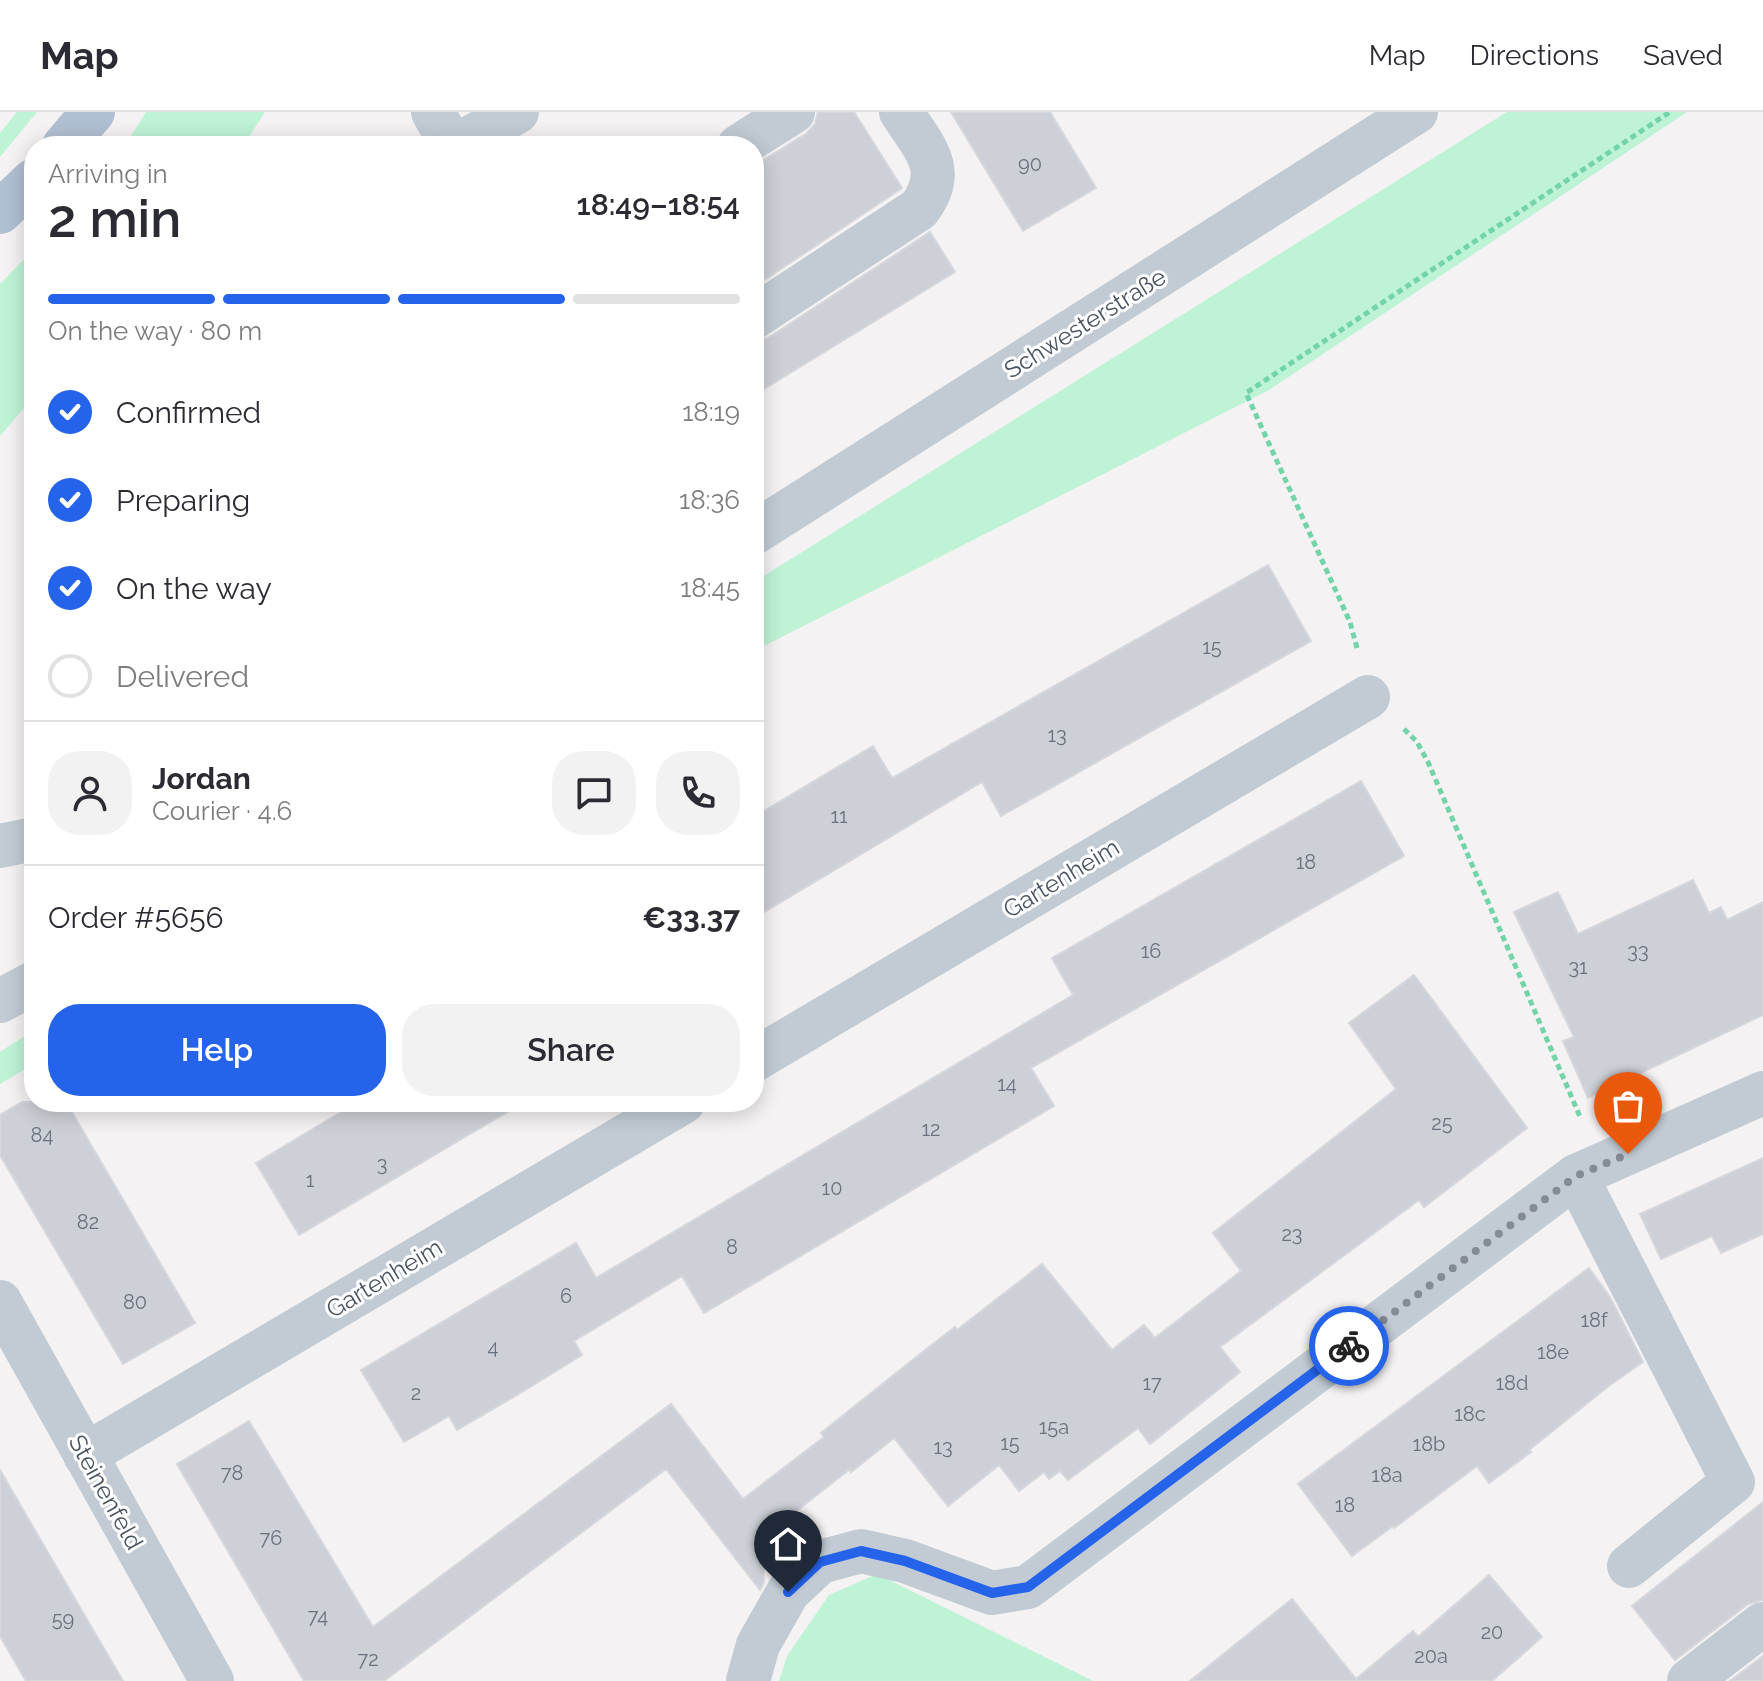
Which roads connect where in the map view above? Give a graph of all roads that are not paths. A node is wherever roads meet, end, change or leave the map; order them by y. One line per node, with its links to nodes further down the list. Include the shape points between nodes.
1 (93, 112): 7 (main road)
2 (433, 112): 8 (street)
3 (517, 112): 9 (street)
4 (793, 112): 10 (street)
5 (901, 112): 13 (street, via 929,156 935,174 932,192 919,209)
6 (1416, 112): 14 (street, Schwesterstraße)
7 (73, 136)
8 (448, 136)
9 (473, 136)
10 (755, 136)
11 (24, 189): 12 (main road)
12 (0, 212)
13 (764, 310)
14 (764, 527)
15 (1368, 697): 20 (street, Gartenheim)
16 (24, 841): 17 (street)
17 (0, 846)
18 (24, 988): 19 (street)
19 (0, 1001)
20 (764, 1054)
21 (1763, 1093): 23 (street)
22 (666, 1112): 25 (street, Gartenheim)
23 (1588, 1171): 26 (street, via 1733,1482); 29 (street, via 1028,1587 992,1593 861,1551 820,1562 788,1592 758,1645)
24 (0, 1302): 25 (street, Steinenfeld)
25 (85, 1455): 28 (street, Steinenfeld)
26 (1629, 1566)
27 (1763, 1624): 30 (street)
28 (212, 1681)
29 (748, 1681)
30 (1689, 1681)

